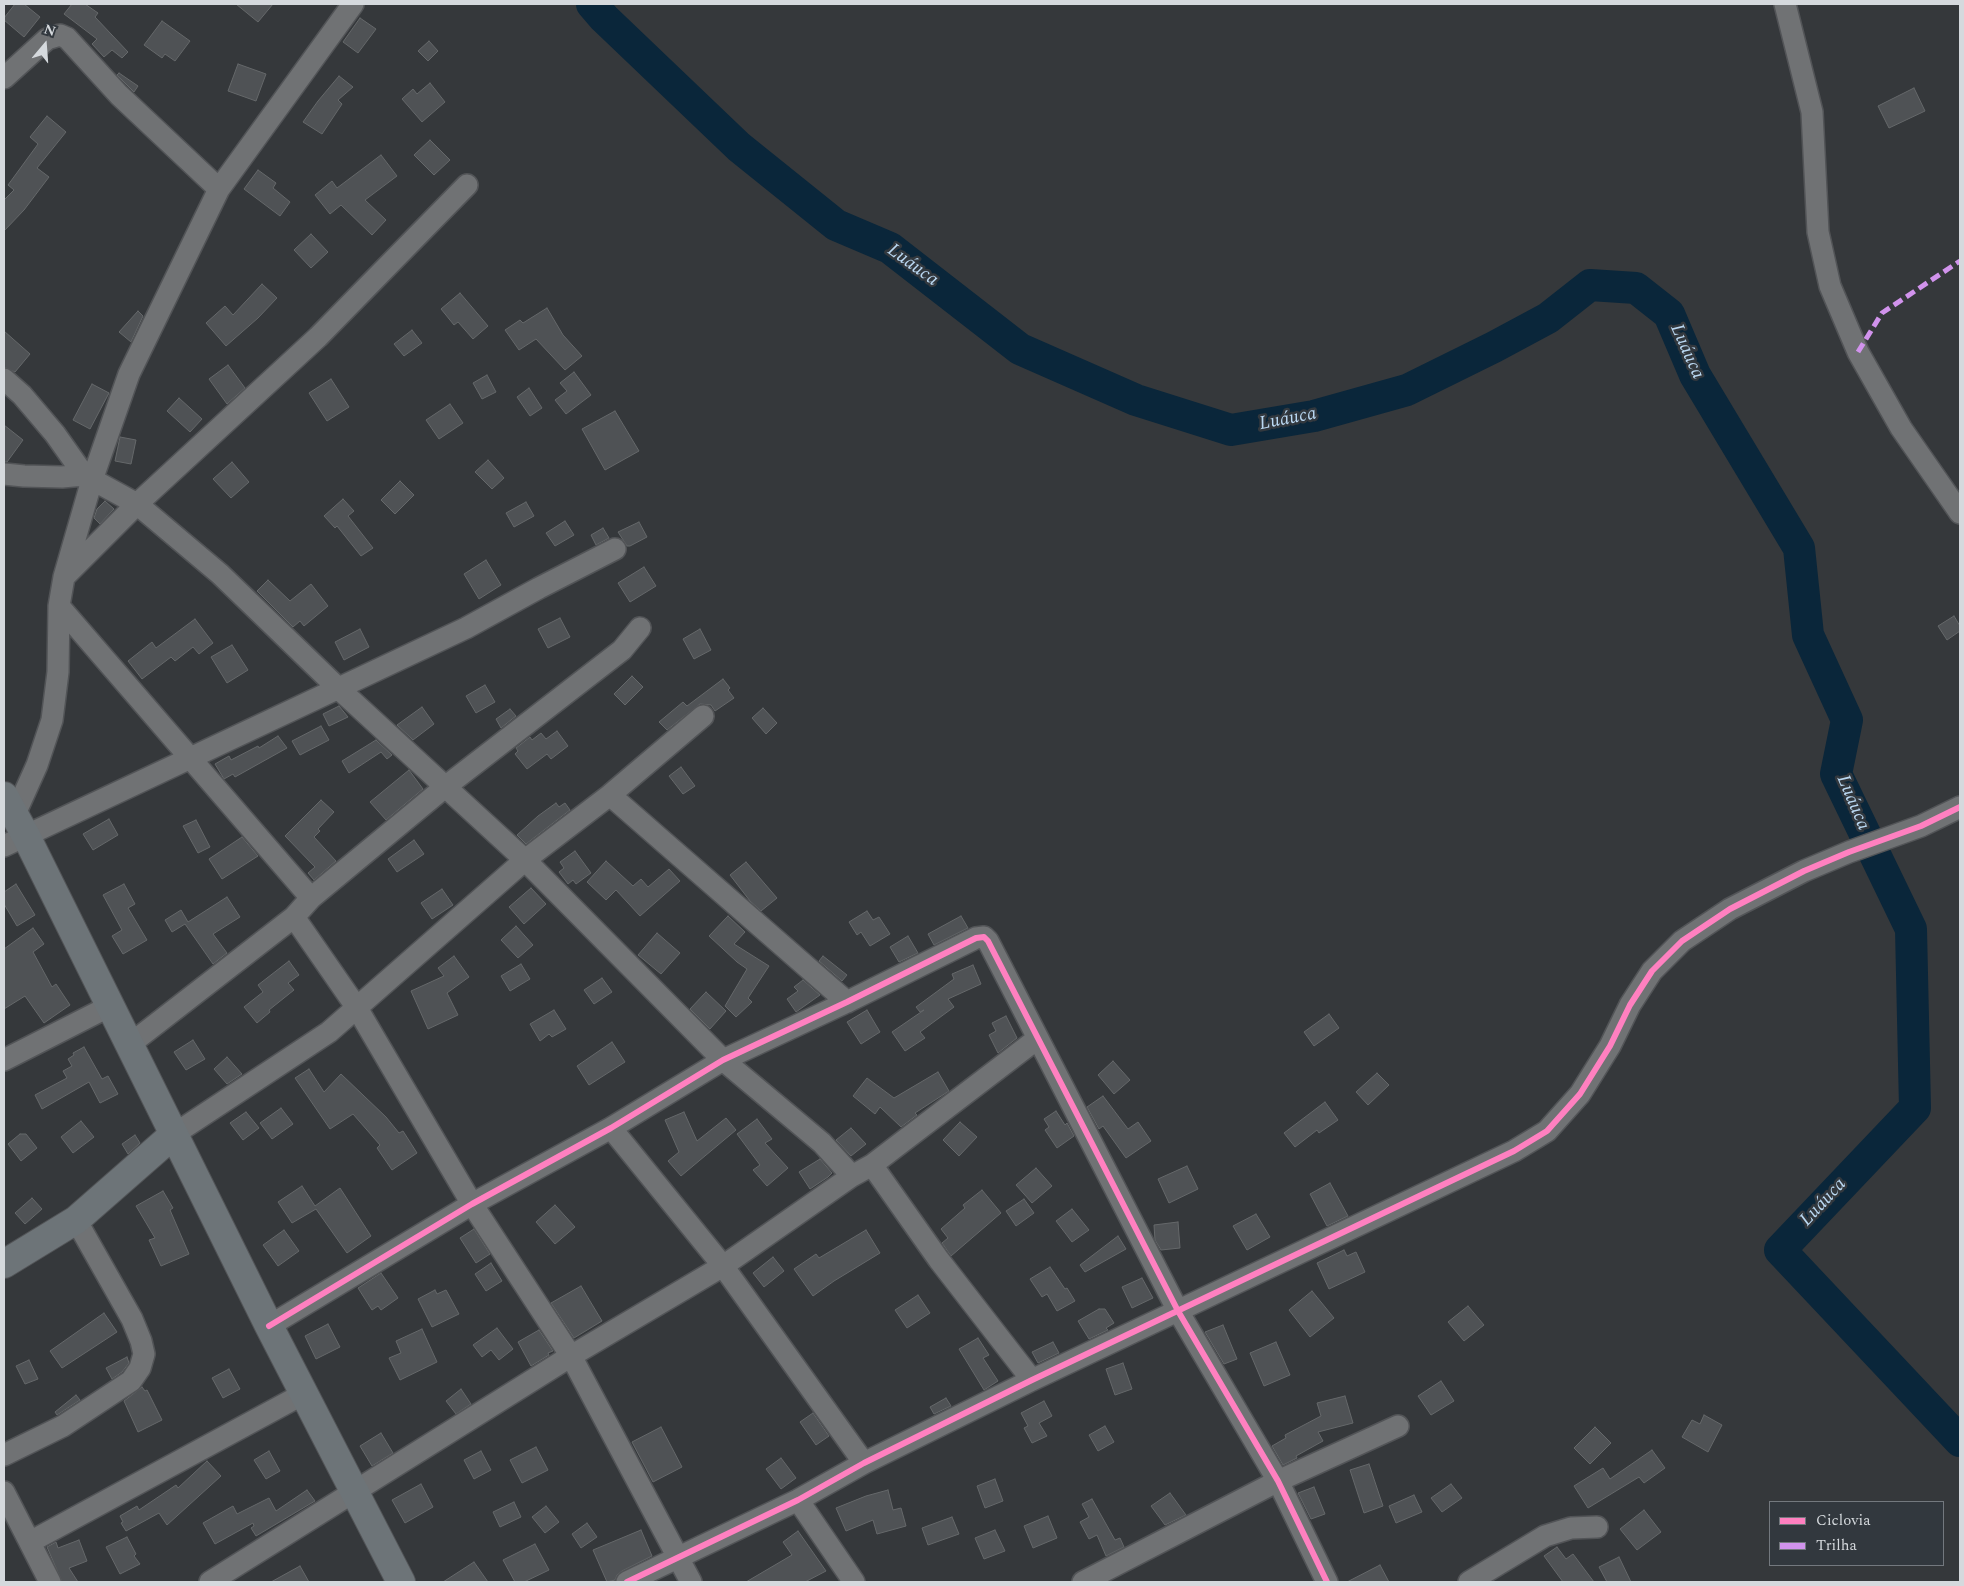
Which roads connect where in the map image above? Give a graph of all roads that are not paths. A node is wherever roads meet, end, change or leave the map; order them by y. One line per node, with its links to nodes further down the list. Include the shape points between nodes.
1 (353, 4): 5 (street)
2 (1784, 4): 10 (street, via 1812,112 1818,232 1830,286 1858,352 1896,419)
3 (4, 78): 5 (street, via 47,39 60,35 67,38 118,95)
4 (467, 185): 9 (street, via 318,337)
5 (219, 189): 8 (street, via 129,374)
6 (4, 379): 8 (street, via 22,395)
7 (4, 474): 8 (street)
8 (88, 477): 9 (street); 12 (street)
9 (136, 504): 12 (street); 15 (street, via 220,574)
10 (1960, 513)
11 (615, 549): 15 (street, via 466,628)
12 (64, 577): 13 (street)
13 (59, 606): 17 (street); 21 (street, via 58,672 52,720)
14 (640, 628): 18 (street, via 622,650)
15 (338, 688): 17 (street); 18 (street)
16 (703, 716): 19 (street)
17 (192, 758): 21 (street); 23 (street)
18 (445, 787): 22 (street); 23 (street)
19 (610, 795): 22 (street); 25 (street)
20 (1960, 807): 40 (street, via 1921,826 1804,872 1730,909 1682,941 1652,971 1580,1094 1547,1131 1514,1151)
21 (12, 823): 26 (street)
22 (525, 860): 27 (street); 31 (street)
23 (311, 898): 24 (street)
24 (294, 917): 27 (street); 29 (street)
25 (847, 1002): 28 (street, via 981,937 988,941); 31 (street)
26 (110, 1006): 29 (street); 30 (street)
27 (357, 1008): 33 (street, via 329,1032); 36 (street)
28 (1037, 1039): 34 (street); 40 (street)
29 (129, 1045): 33 (street)
30 (4, 1060)
31 (723, 1060): 32 (street); 35 (street, via 822,1143)
32 (611, 1128): 36 (street); 39 (street)
33 (173, 1135): 37 (street); 41 (street)
34 (872, 1165): 35 (street); 43 (street, via 939,1260)
35 (852, 1176): 39 (street)
36 (472, 1204): 41 (street); 42 (street)
37 (76, 1220): 38 (street); 46 (street, via 132,1319 144,1354 140,1368 131,1381 63,1426)
38 (7, 1255)
39 (723, 1266): 42 (street); 47 (street)
40 (1178, 1311): 43 (street); 48 (street)
41 (270, 1326): 44 (street)
42 (571, 1356): 50 (street); 54 (street)
43 (1032, 1380): 47 (street)
44 (305, 1393): 50 (street); 53 (street)
45 (1398, 1426): 48 (street)
46 (4, 1455)
47 (864, 1463): 51 (street)
48 (1278, 1481): 61 (street); 62 (street)
49 (4, 1492): 53 (street)
50 (354, 1492): 56 (street); 57 (street)
51 (798, 1500): 54 (street); 60 (street)
52 (1597, 1527): 63 (street, via 1571,1528 1545,1536)
53 (30, 1542): 55 (street)
54 (678, 1557): 58 (street); 59 (street)
55 (50, 1582)
56 (210, 1582)
57 (401, 1582)
58 (627, 1582)
59 (691, 1582)
60 (854, 1582)
61 (1082, 1582)
62 (1327, 1582)
63 (1468, 1582)

